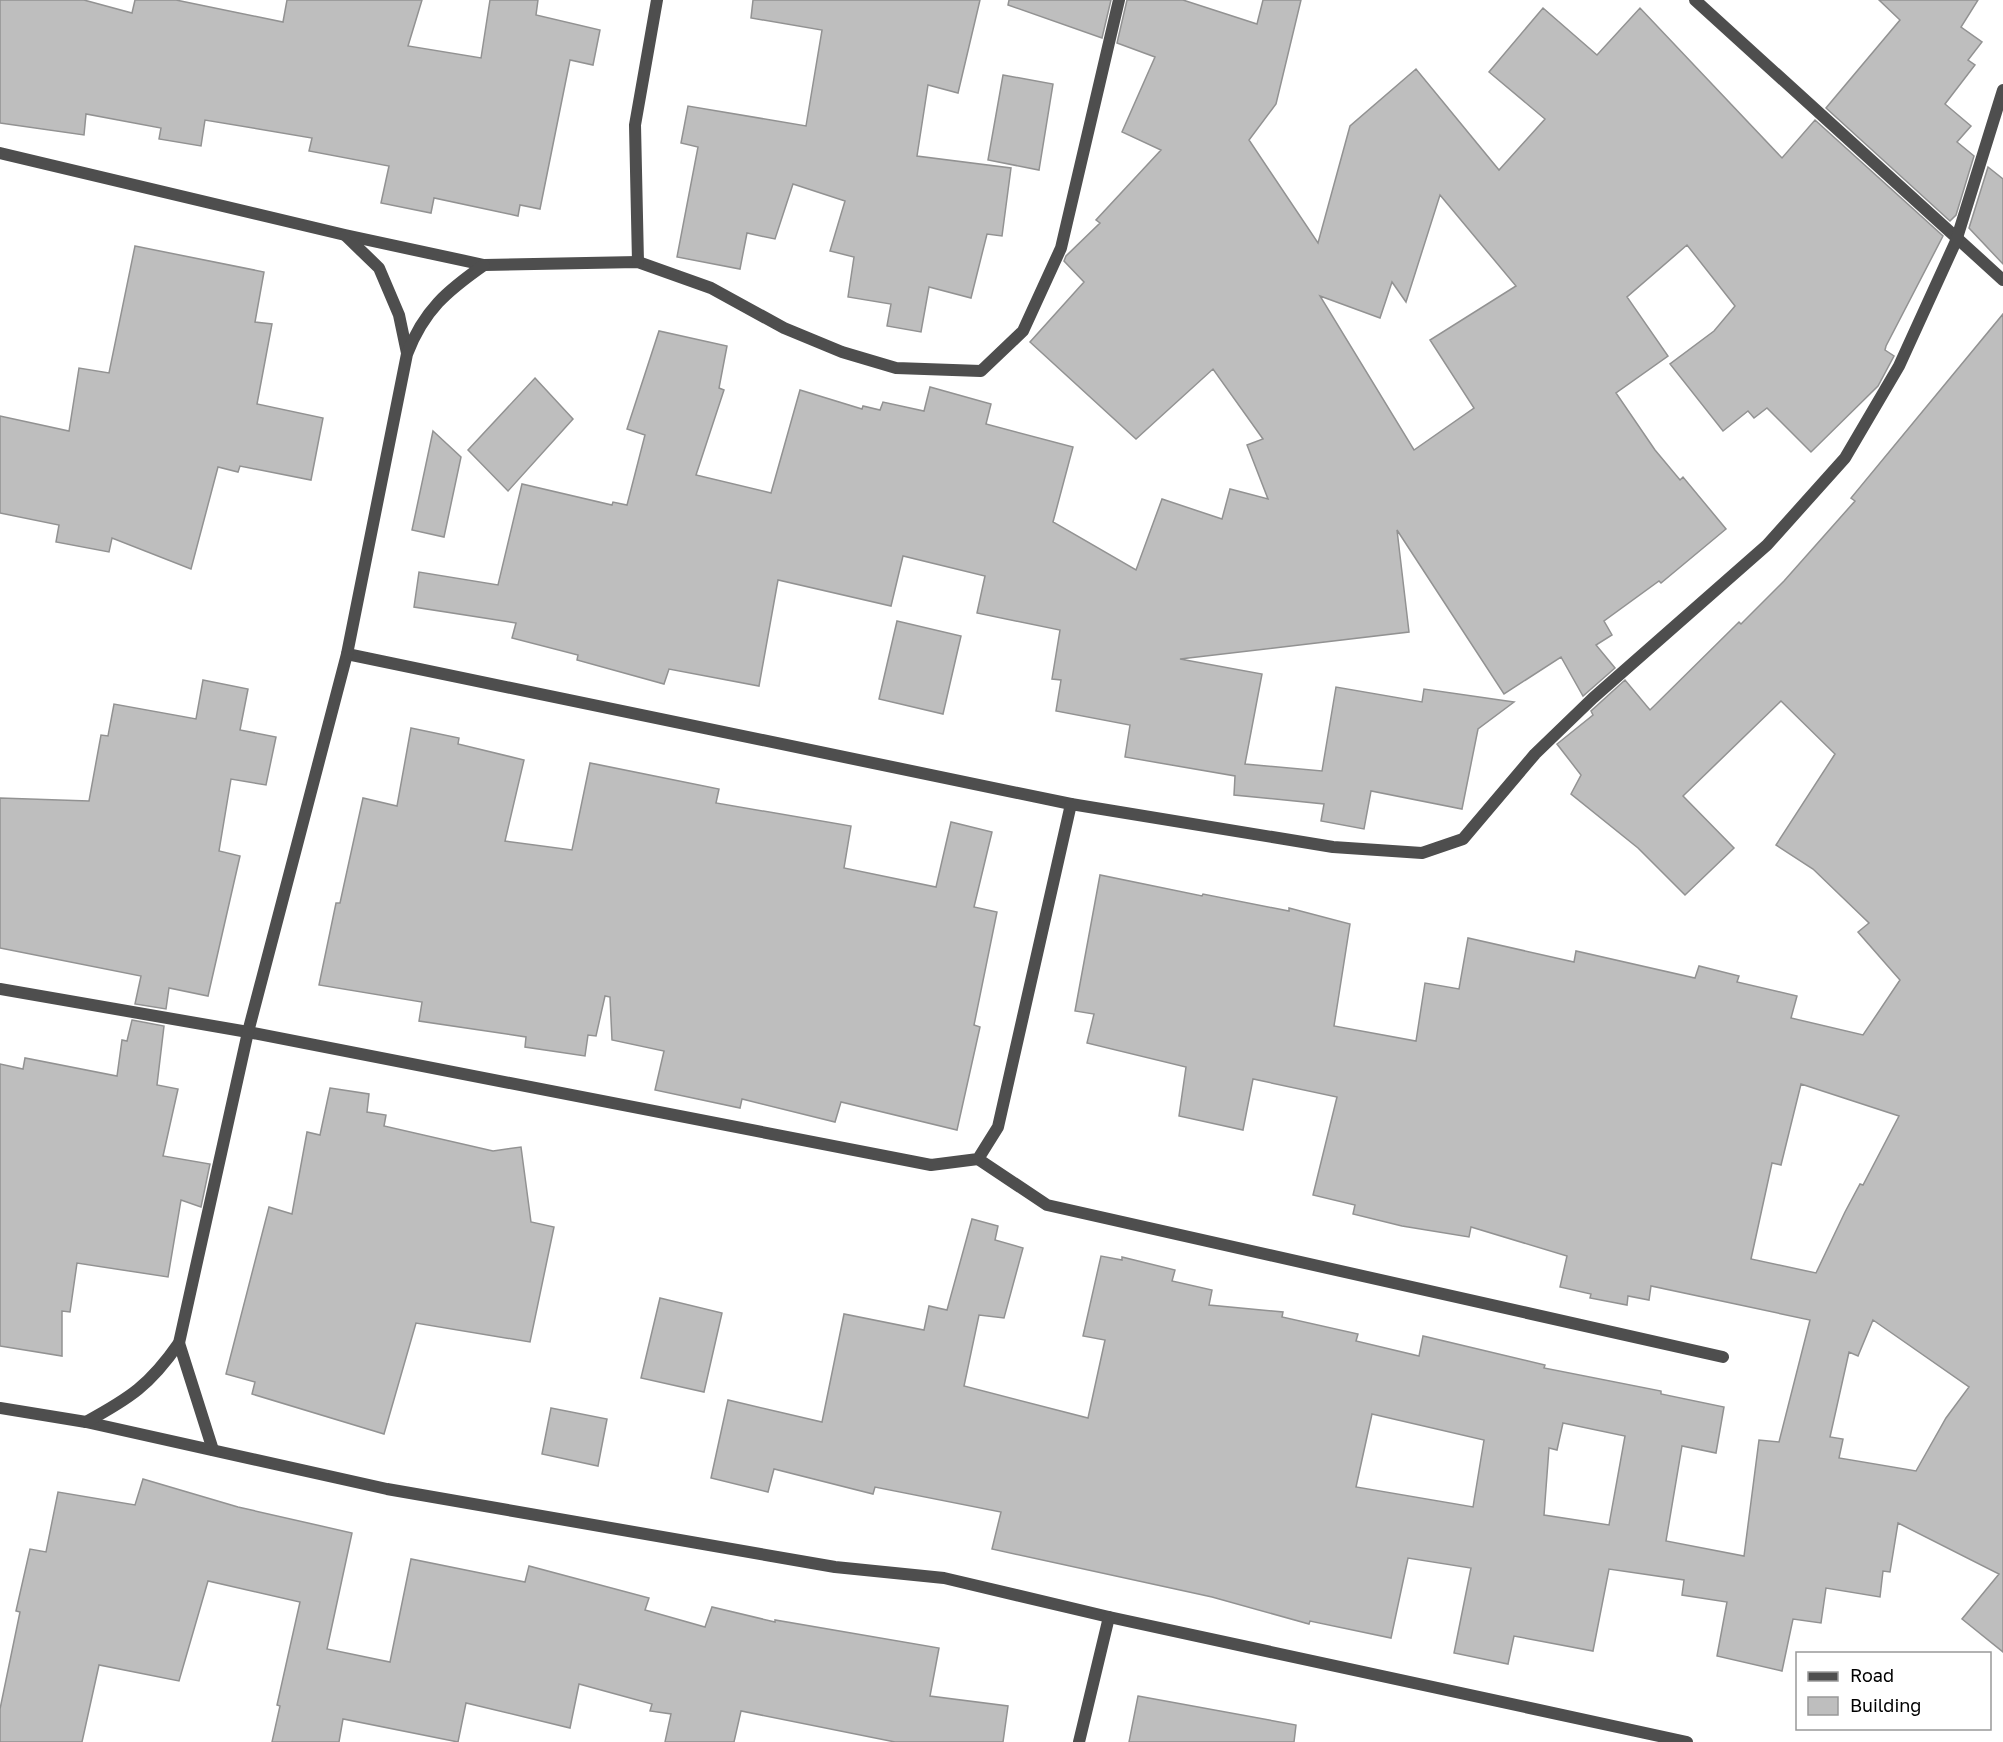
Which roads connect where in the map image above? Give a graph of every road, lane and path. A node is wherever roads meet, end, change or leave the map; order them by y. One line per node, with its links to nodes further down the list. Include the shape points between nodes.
1 (657, 0): 8 (street, via 635,125)
2 (1119, 0): 8 (street, via 1061,248 1023,331 981,370 896,368 843,352 784,328 711,288)
3 (1695, 0): 7 (street)
4 (2003, 90): 7 (street)
5 (0, 153): 6 (street)
6 (345, 235): 9 (street); 11 (street, via 379,268 399,315)
7 (1956, 241): 10 (street); 13 (street, via 1899,366 1845,458 1767,545 1535,754 1463,839 1422,853 1333,848)
8 (639, 262): 9 (street)
9 (484, 265): 11 (street, via 450,288 417,328)
10 (2003, 280)
11 (407, 354): 12 (street)
12 (347, 654): 13 (street); 15 (street)
13 (1071, 804): 16 (street, via 998,1127)
14 (0, 990): 15 (street)
15 (248, 1032): 16 (street, via 931,1165); 17 (street)
16 (978, 1159): 18 (street, via 1047,1205)
17 (179, 1343): 20 (street, via 159,1373 124,1401); 21 (street)
18 (1723, 1356)
19 (0, 1408): 20 (street)
20 (86, 1422): 21 (street)
21 (213, 1450): 22 (street, via 410,1493 835,1567 944,1578)
22 (1109, 1617): 23 (street); 24 (street)
23 (1079, 1742)
24 (1688, 1742)

